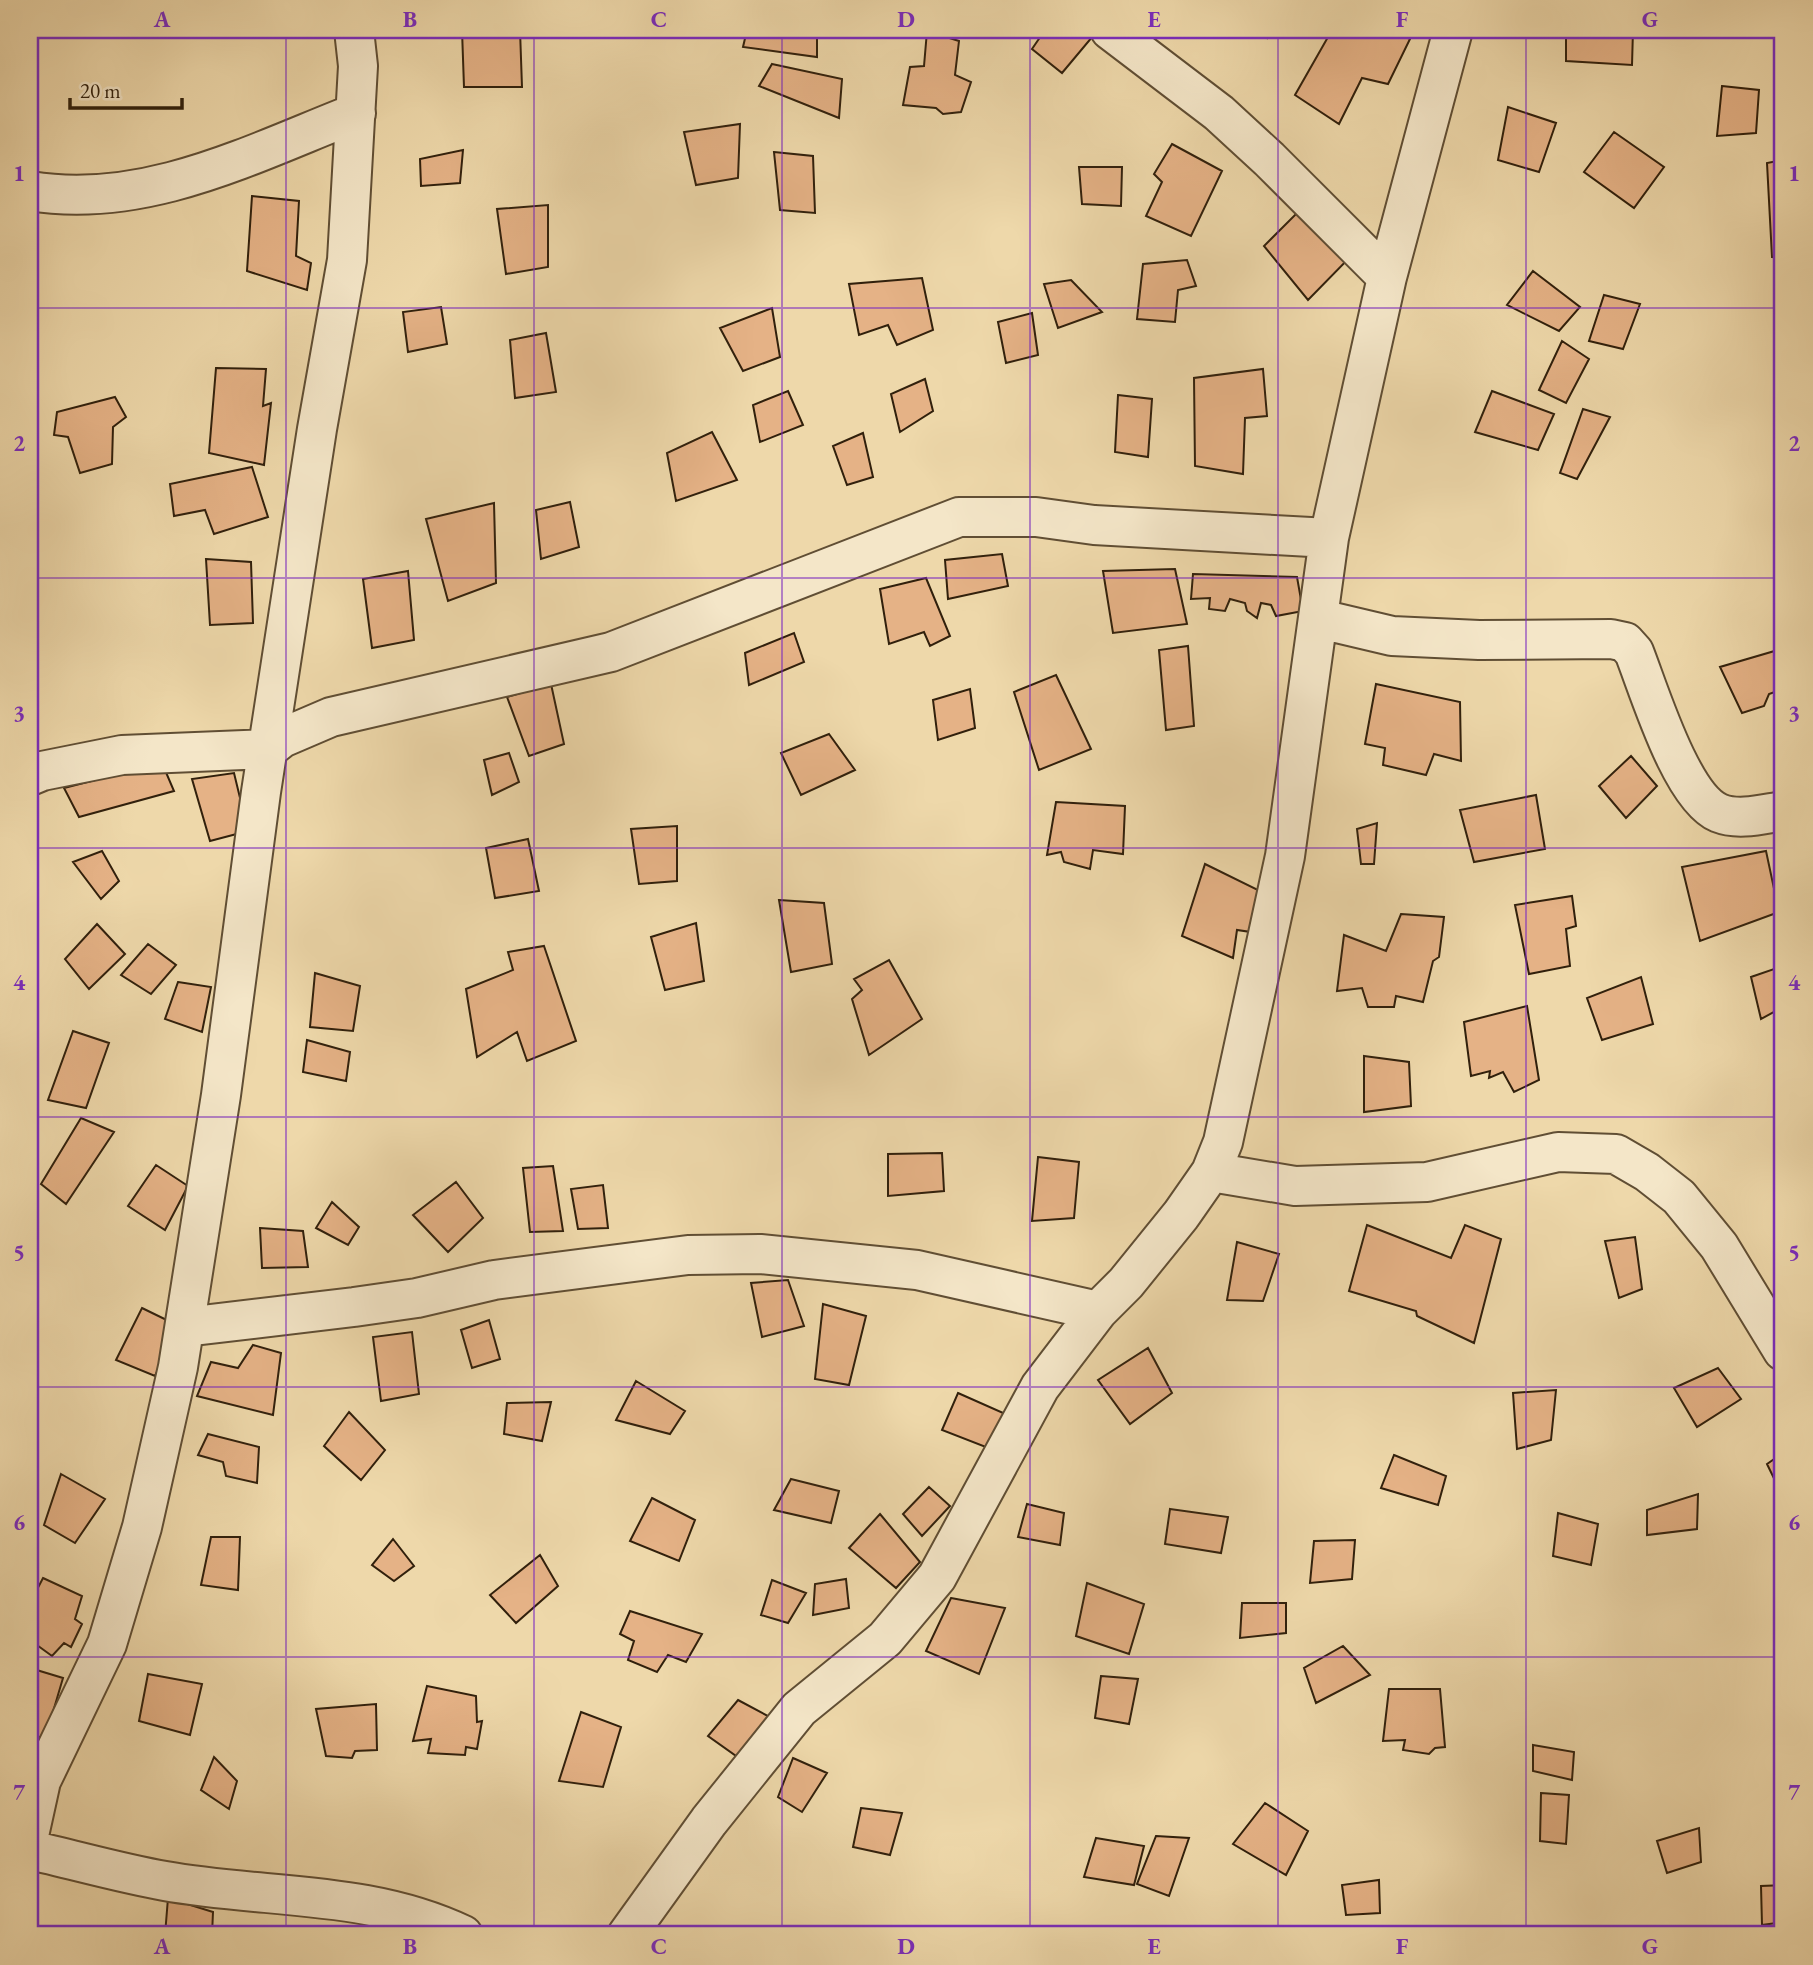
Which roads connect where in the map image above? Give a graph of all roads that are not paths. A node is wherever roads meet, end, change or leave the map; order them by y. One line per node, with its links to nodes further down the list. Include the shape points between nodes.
1 (354, 30): 4 (street)
2 (1110, 30): 6 (street, via 1219,113)
3 (1452, 30): 6 (street)
4 (356, 113): 5 (street, via 184,180 119,194); 9 (street, via 347,260)
5 (30, 191)
6 (1387, 277): 7 (street)
7 (1329, 538): 8 (street); 9 (street, via 1094,525 1036,517 959,517 611,652 331,717)
8 (1320, 619): 11 (street, via 1392,636 1625,642 1634,652 1682,773 1701,797 1717,813 1738,817); 12 (street, via 1285,856 1223,1142)
9 (268, 749): 10 (street, via 122,755); 14 (street)
10 (30, 776)
11 (1783, 811)
12 (1211, 1172): 13 (street, via 1134,1273); 15 (street, via 1295,1186 1427,1182 1558,1152 1616,1154 1679,1197 1720,1246)
13 (1098, 1311): 14 (street, via 917,1270 760,1254 688,1255 494,1280 367,1305); 19 (street, via 1040,1387 937,1577 885,1639 799,1709 709,1821)
14 (185, 1327): 16 (street, via 161,1448 107,1644 41,1781)
15 (1783, 1351)
16 (30, 1830)
17 (30, 1850): 18 (street, via 166,1882 334,1898 404,1912)
18 (463, 1935)
19 (627, 1935)

